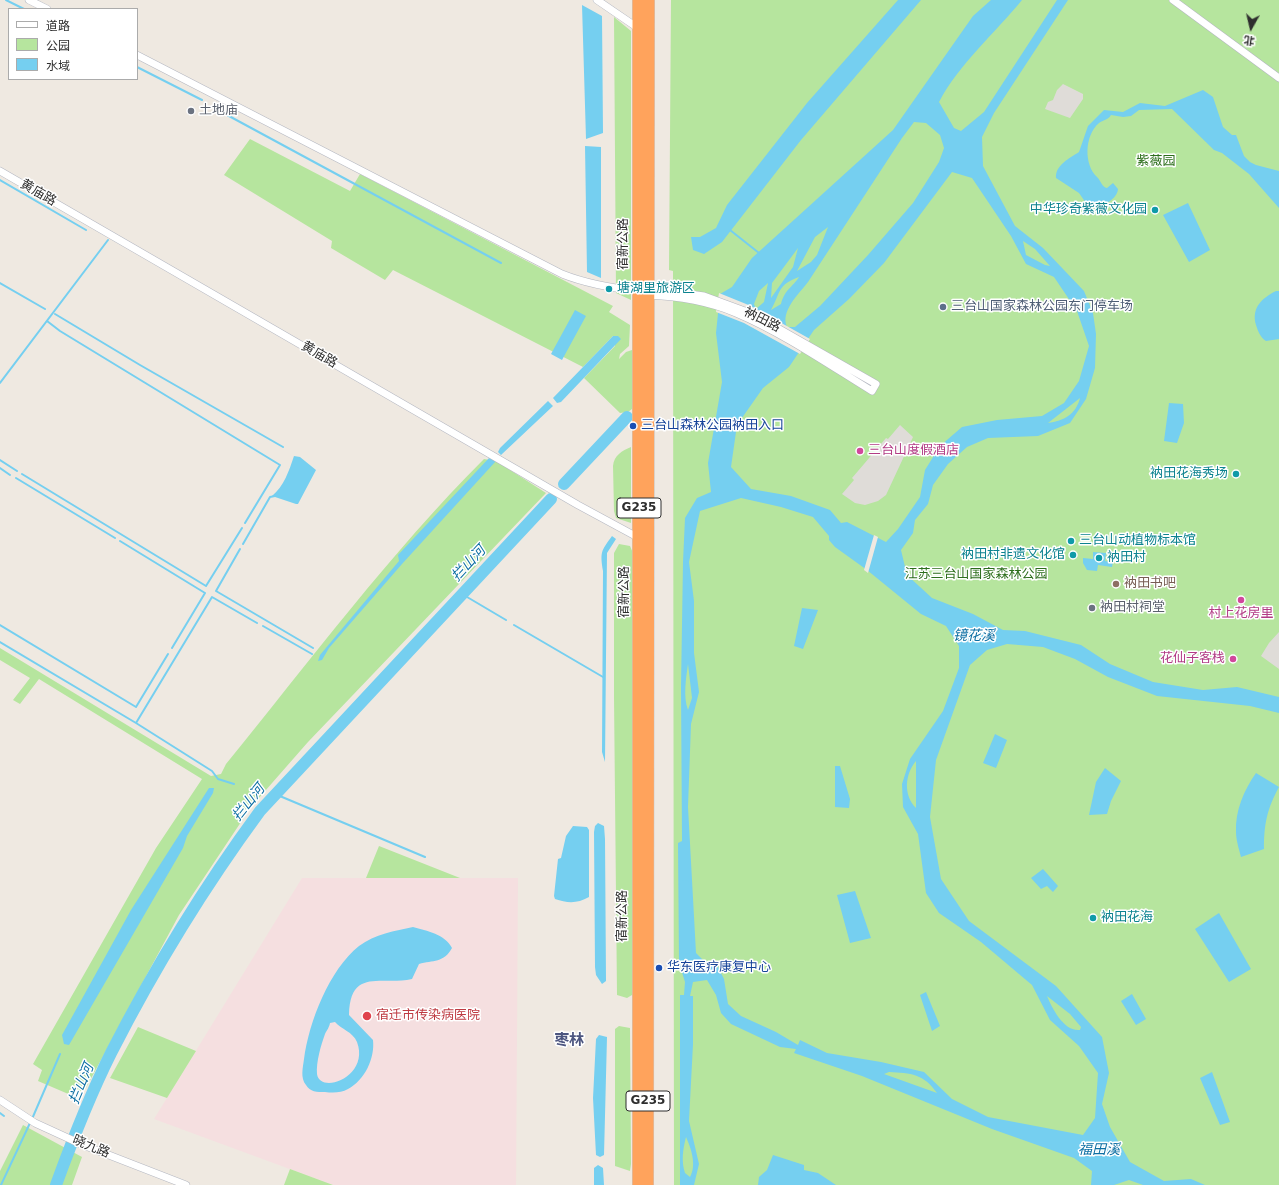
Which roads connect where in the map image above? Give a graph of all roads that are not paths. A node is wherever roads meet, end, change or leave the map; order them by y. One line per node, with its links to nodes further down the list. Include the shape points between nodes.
1 (29, 0): 6 (street)
2 (598, 0): 7 (street)
3 (638, 0): 7 (highway, 宿新公路 / G235)
4 (649, 0): 11 (highway, 宿新公路)
5 (1173, 0): 9 (street)
6 (45, 8)
7 (638, 28): 11 (highway, 宿新公路 / G235)
8 (138, 56): 11 (street, 衲田路, via 562,274 594,284)
9 (1279, 78)
10 (0, 170): 13 (street, 黄庙路)
11 (642, 291): 12 (street, 衲田路, via 702,299 736,313 807,348); 13 (highway, 宿新公路 / G235); 17 (highway, 宿新公路 / G235, via 649,766)
12 (874, 388)
13 (639, 538): 16 (highway, 宿新公路 / G235)
14 (0, 1100): 15 (street, 晓九路, via 31,1121 83,1145)
15 (186, 1185)
16 (638, 1185)
17 (648, 1185)

